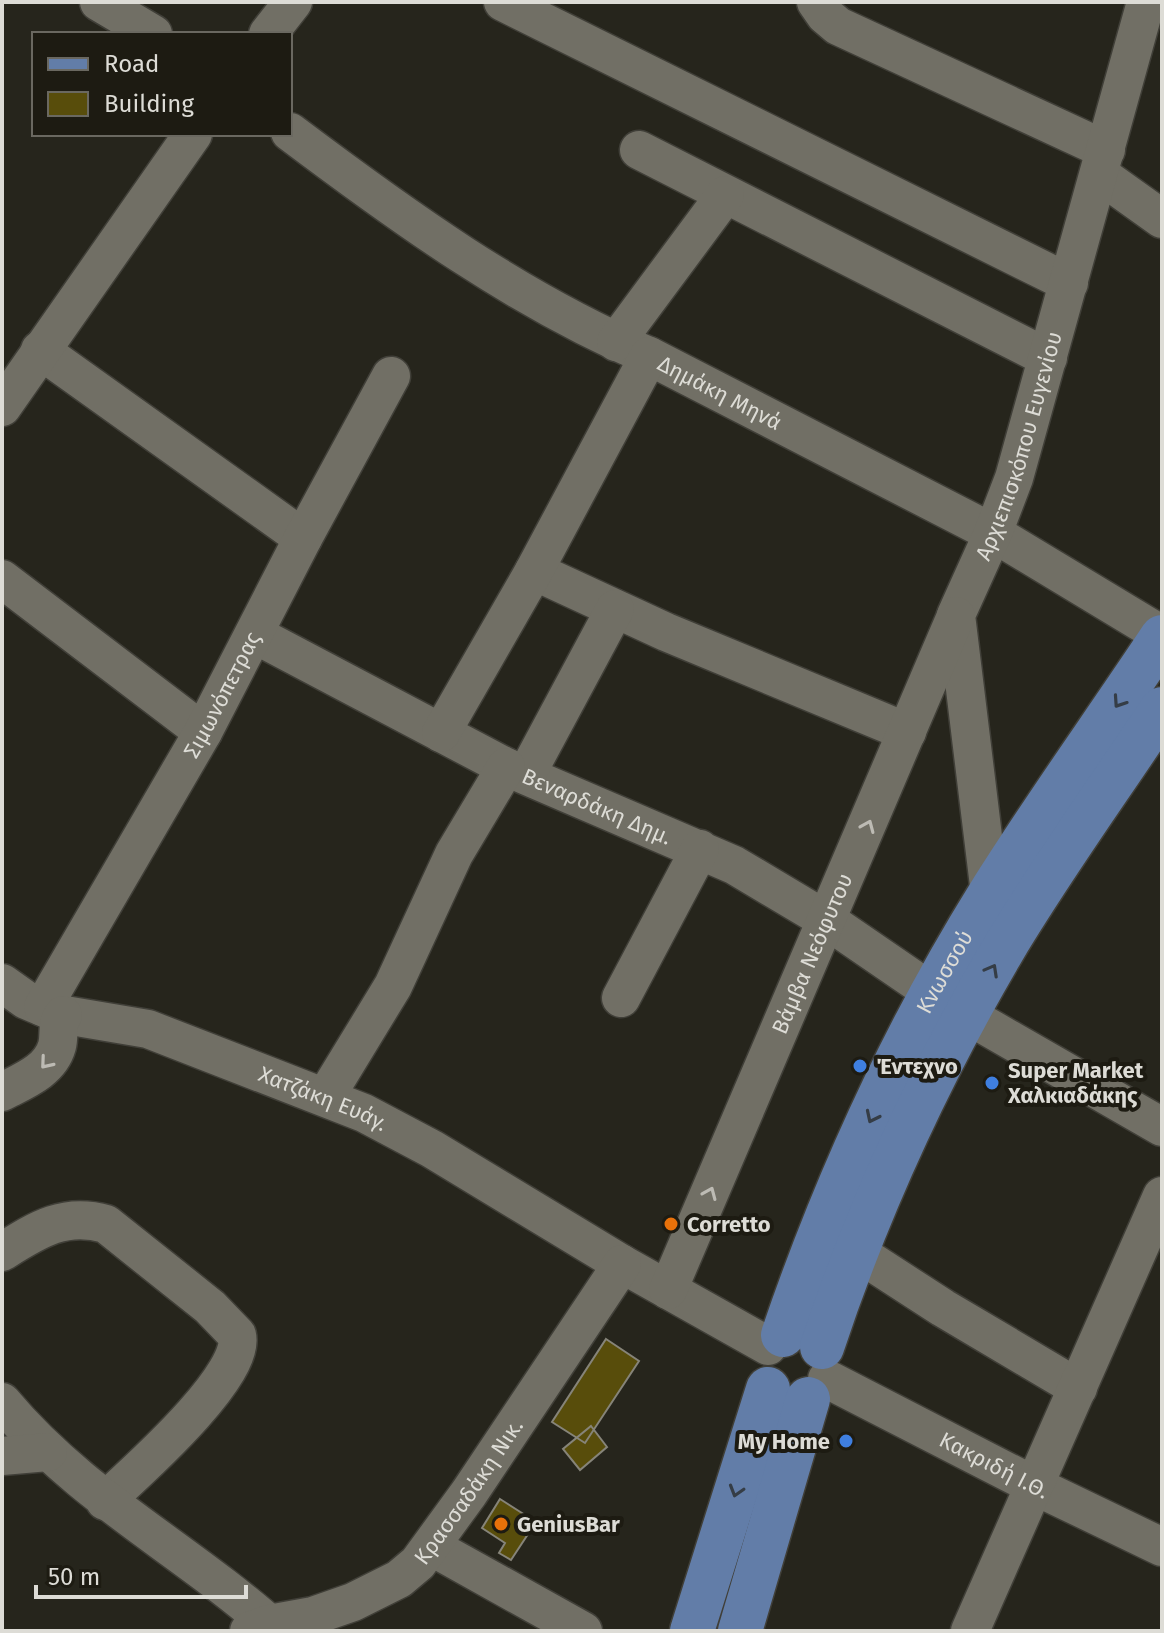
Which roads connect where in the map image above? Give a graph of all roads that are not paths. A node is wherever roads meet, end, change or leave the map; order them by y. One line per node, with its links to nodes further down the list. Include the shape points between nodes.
1 (293, 2): 7 (street)
2 (503, 2): 14 (street)
3 (816, 2): 11 (street, via 838,26)
4 (107, 4): 6 (street)
5 (1149, 20): 11 (street, Αρχιεπισκόπου Ευγενίου)
6 (150, 32)
7 (270, 32)
8 (292, 133): 15 (street, Δημάκη Μηνά, via 442,243)
9 (192, 136): 16 (street)
10 (639, 150): 12 (street)
11 (1102, 162): 13 (street); 14 (street, Αρχιεπισκόπου Ευγενίου)
12 (725, 195): 15 (street); 17 (street)
13 (1162, 219)
14 (1069, 283): 17 (street, Αρχιεπισκόπου Ευγενίου)
15 (632, 349): 20 (street, Δημάκη Μηνά); 22 (street)
16 (40, 350): 19 (street); 21 (street)
17 (1048, 358): 20 (street, Αρχιεπισκόπου Ευγενίου)
18 (391, 376): 21 (street, Σιμωνόπετρας)
19 (2, 407)
20 (993, 533): 25 (street, Αρχιεπισκόπου Ευγενίου); 27 (street, Δημάκη Μηνά)
21 (303, 538): 26 (street, Σιμωνόπετρας)
22 (534, 571): 24 (street); 31 (street)
23 (2, 579): 29 (street)
24 (615, 609): 30 (street); 32 (street)
25 (956, 615): 30 (street, Βάμβα Νεόφυτου); 34 (street)
26 (254, 634): 29 (street, Σιμωνόπετρας); 31 (street, Βεναρδάκη Δημ.)
27 (1162, 636): 34 (main road, Κνωσσού, one-way to 34)
28 (1162, 709): 38 (main road, Κνωσσού, one-way to 28, via 1051,873)
29 (203, 732): 39 (street, Σιμωνόπετρας)
30 (907, 732): 35 (street, Βάμβα Νεόφυτου, one-way to 30)
31 (441, 733): 32 (street, Βεναρδάκη Δημ.)
32 (516, 771): 33 (street, Βεναρδάκη Δημ.); 41 (street, via 454,854 393,986)
33 (700, 849): 35 (street, Βεναρδάκη Δημ.); 37 (street)
34 (990, 894): 38 (main road, Κνωσσού)
35 (828, 921): 38 (street, Βεναρδάκη Δημ.); 47 (street, Βάμβα Νεόφυτου, one-way to 35)
36 (4, 987): 39 (street, Χατζάκη Ευάγ.)
37 (621, 998)
38 (950, 1004): 42 (street, Βεναρδάκη Δημ.); 44 (main road, Κνωσσού); 48 (main road, Κνωσσού, one-way to 48, via 840,1188 800,1285)
39 (53, 1011): 40 (street, Σιμωνόπετρας, one-way to 40, via 58,1043 53,1058); 41 (street, Χατζάκη Ευάγ., via 148,1029)
40 (2, 1092)
41 (326, 1096): 46 (street, Χατζάκη Ευάγ., via 432,1149)
42 (1162, 1127)
43 (1162, 1196): 49 (street)
44 (855, 1251): 48 (main road, Κνωσσού); 49 (street)
45 (2, 1252): 54 (street, via 66,1220 106,1224 237,1335 238,1348 214,1390)
46 (622, 1264): 47 (street, Χατζάκη Ευάγ.); 55 (street, Κρασσαδάκη Νικ.)
47 (668, 1290): 48 (street, Κακριδή Ι.Θ.)
48 (796, 1366): 53 (street, Κακριδή Ι.Θ.); 60 (main road, Κνωσσού, one-way to 60); 61 (main road, Κνωσσού)
49 (1078, 1388): 53 (street)
50 (2, 1402): 51 (street)
51 (48, 1452): 52 (street); 54 (street)
52 (2, 1456)
53 (1035, 1486): 56 (street, Κακριδή Ι.Θ.); 62 (street)
54 (105, 1501): 58 (street)
55 (432, 1547): 57 (street, Κρασσαδάκη Νικ.); 59 (street)
56 (1162, 1547)
57 (367, 1613): 58 (street, Κρασσαδάκη Νικ., via 313,1616)
58 (265, 1629)
59 (583, 1631)
60 (692, 1631)
61 (740, 1631)
62 (970, 1631)

